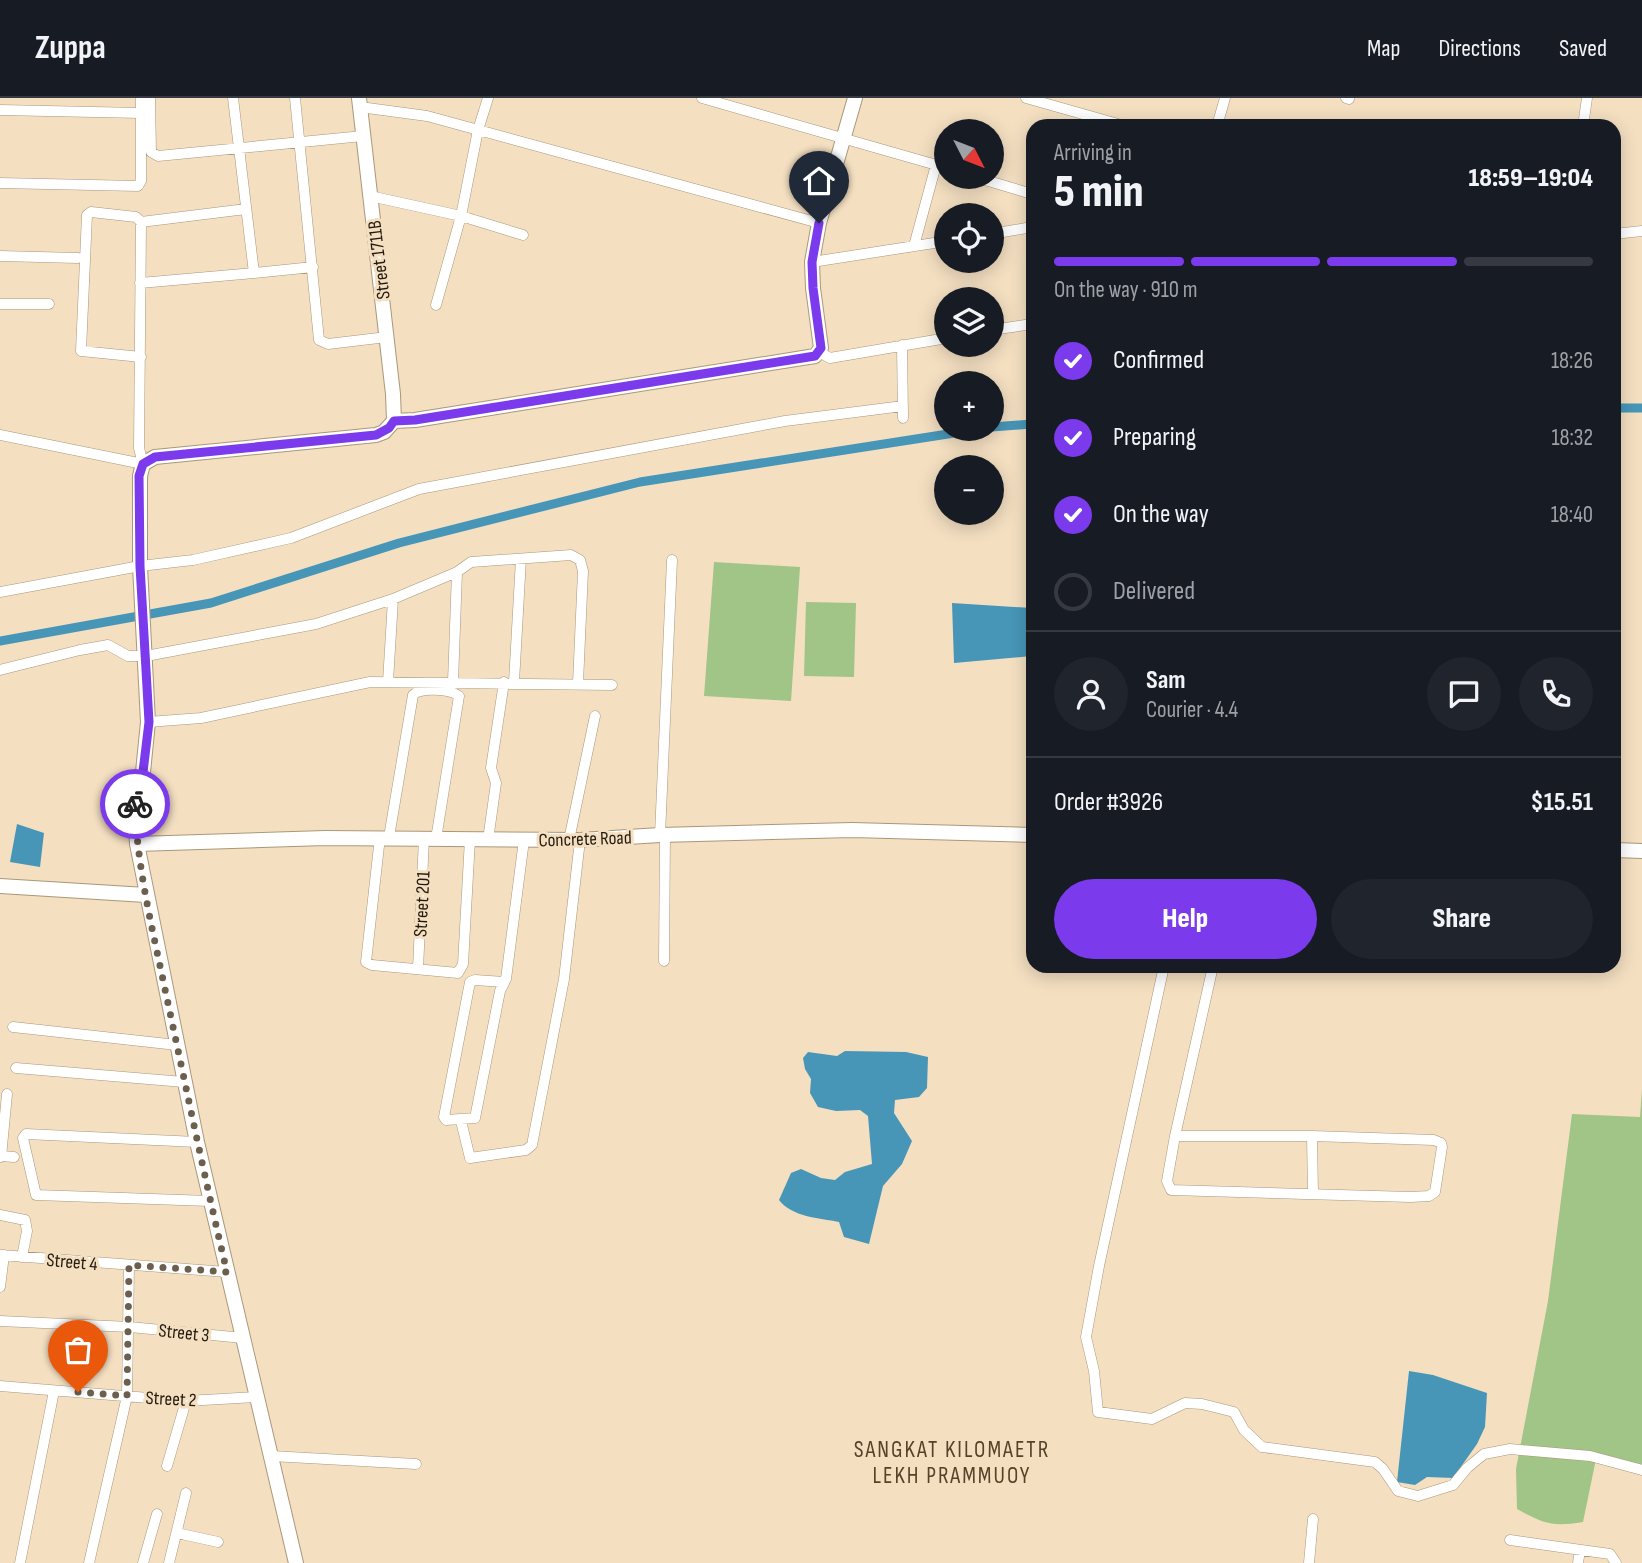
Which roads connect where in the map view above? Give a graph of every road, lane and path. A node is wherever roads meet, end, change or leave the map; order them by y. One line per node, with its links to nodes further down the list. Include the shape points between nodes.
1 (141, 98): 13 (street)
2 (149, 98): 21 (street, via 151,152 158,156)
3 (233, 98): 21 (street)
4 (295, 98): 20 (street)
5 (488, 98): 17 (street)
6 (702, 98): 19 (street)
7 (855, 98): 19 (street)
8 (1026, 98): 14 (street)
9 (1225, 98): 15 (street)
10 (1587, 98): 16 (street)
11 (360, 103): 17 (street); 18 (street, Street 1711B)
12 (0, 110): 13 (street)
13 (141, 113): 24 (street, via 138,186)
14 (1100, 119)
15 (1219, 119)
16 (1584, 119)
17 (478, 130): 29 (street); 31 (street)
18 (363, 136): 20 (street); 27 (street, Street 1711B)
19 (844, 138): 22 (street); 31 (street)
20 (300, 142): 21 (street); 42 (street)
21 (239, 147): 28 (street)
22 (934, 164)
23 (934, 173): 38 (street)
24 (0, 183)
25 (1004, 186): 26 (street)
26 (1026, 192)
27 (370, 196): 29 (street); 50 (street, Street 1711B)
28 (246, 209): 30 (street); 43 (street)
29 (461, 216): 36 (street); 47 (street)
30 (141, 222): 44 (street); 54 (street, via 135,217 87,215 81,351)
31 (819, 223): 41 (street)
32 (1026, 229): 34 (street)
33 (1642, 231): 35 (street)
34 (1004, 232)
35 (1621, 233)
36 (523, 235)
37 (934, 243): 38 (street)
38 (915, 246): 41 (street)
39 (0, 256): 40 (street)
40 (78, 258)
41 (812, 262): 53 (street)
42 (313, 267): 43 (street); 50 (street, via 319,340 328,344)
43 (254, 272): 44 (street)
44 (140, 283): 54 (street)
45 (0, 304): 46 (street)
46 (49, 304)
47 (436, 305)
48 (1026, 325): 49 (street)
49 (1004, 328)
50 (387, 337): 57 (street, Street 1711B)
51 (934, 340): 52 (street)
52 (902, 345): 53 (street, via 830,358); 55 (street)
53 (819, 352): 57 (street, via 670,380)
54 (141, 357): 59 (street, via 139,448)
55 (903, 406): 56 (street); 62 (street, via 738,429 419,489 291,538)
56 (903, 418)
57 (394, 421): 59 (street, via 376,435 155,457)
58 (0, 435): 59 (street)
59 (143, 464): 62 (street, via 139,476)
60 (521, 559): 63 (street, via 471,562); 70 (street); 71 (street, via 571,555 580,560)
61 (671, 560): 75 (street)
62 (140, 570): 64 (street); 66 (street)
63 (457, 572): 65 (street); 69 (street)
64 (0, 592)
65 (393, 599): 66 (street, via 316,624); 68 (street)
66 (146, 652): 67 (street, via 128,656 108,646); 74 (street)
67 (0, 670)
68 (388, 682): 69 (street); 74 (street, via 201,718)
69 (453, 682): 70 (street)
70 (509, 682): 71 (street); 80 (street, via 491,768 496,783)
71 (578, 683): 72 (street)
72 (612, 685)
73 (595, 716): 82 (street)
74 (149, 722): 83 (street, via 135,799)
75 (662, 835): 76 (street, Concrete Road, via 852,830); 82 (street, Concrete Road); 88 (street)
76 (1026, 835)
77 (385, 837): 78 (street, Concrete Road); 78 (street, Street 201, via 413,695 419,690 454,692 459,696); 83 (street, Concrete Road); 89 (street, via 365,960 372,965)
78 (430, 838): 79 (street, Concrete Road); 89 (street, Street 201)
79 (470, 839): 80 (street, Concrete Road); 89 (street, via 462,968 458,973)
80 (488, 840): 81 (street, Concrete Road)
81 (524, 840): 82 (street, Concrete Road); 92 (street)
82 (575, 840): 98 (street, via 564,979 532,1145 526,1150 470,1158)
83 (137, 844): 87 (street)
84 (1621, 850): 85 (street)
85 (1642, 851)
86 (0, 886): 87 (street)
87 (146, 895): 94 (street)
88 (664, 961)
89 (418, 969)
90 (1162, 973): 123 (street, via 1086,1337 1098,1412 1152,1419 1185,1403 1230,1410 1262,1447 1375,1462 1398,1490 1418,1496 1453,1485 1484,1454 1510,1449 1590,1455)
91 (1211, 973): 99 (street)
92 (504, 982): 98 (street, via 475,1118); 98 (street, via 470,982 444,1117)
93 (13, 1027): 94 (street)
94 (177, 1045): 96 (street)
95 (16, 1068): 96 (street)
96 (184, 1082): 101 (street)
97 (7, 1094): 102 (street)
98 (461, 1121)
99 (1175, 1136): 100 (street); 104 (street, via 1167,1181 1171,1190)
100 (1312, 1136): 104 (street); 104 (street, via 1441,1143 1432,1195)
101 (197, 1142): 105 (street); 105 (street, via 26,1134 23,1139 36,1195)
102 (1, 1156): 103 (street)
103 (15, 1157)
104 (1313, 1194)
105 (210, 1201): 110 (street)
106 (0, 1215): 108 (street, via 25,1220)
107 (2, 1255): 108 (street, Street 4); 111 (street)
108 (22, 1257): 109 (street, Street 4)
109 (129, 1265): 110 (street, Street 4); 113 (street)
110 (227, 1272): 114 (street)
111 (0, 1287)
112 (0, 1321): 113 (street, Street 3)
113 (130, 1327): 114 (street, Street 3); 117 (street)
114 (243, 1339): 118 (street)
115 (0, 1386): 116 (street, Street 2)
116 (54, 1391): 117 (street, Street 2); 131 (street)
117 (127, 1396): 119 (street, Street 2); 132 (street)
118 (258, 1397): 119 (street, Street 2); 120 (street)
119 (186, 1401): 122 (street)
120 (271, 1456): 121 (street); 135 (street)
121 (416, 1464)
122 (167, 1466)
123 (1642, 1469)
124 (186, 1493): 127 (street)
125 (157, 1514): 133 (street)
126 (1313, 1519): 136 (street)
127 (177, 1532): 129 (street); 134 (street)
128 (1510, 1540): 130 (street)
129 (218, 1542)
130 (1580, 1550): 137 (street); 138 (street, via 1610,1554)
131 (20, 1563)
132 (89, 1563)
133 (143, 1563)
134 (169, 1563)
135 (296, 1563)
136 (1309, 1563)
137 (1578, 1563)
138 (1616, 1563)

